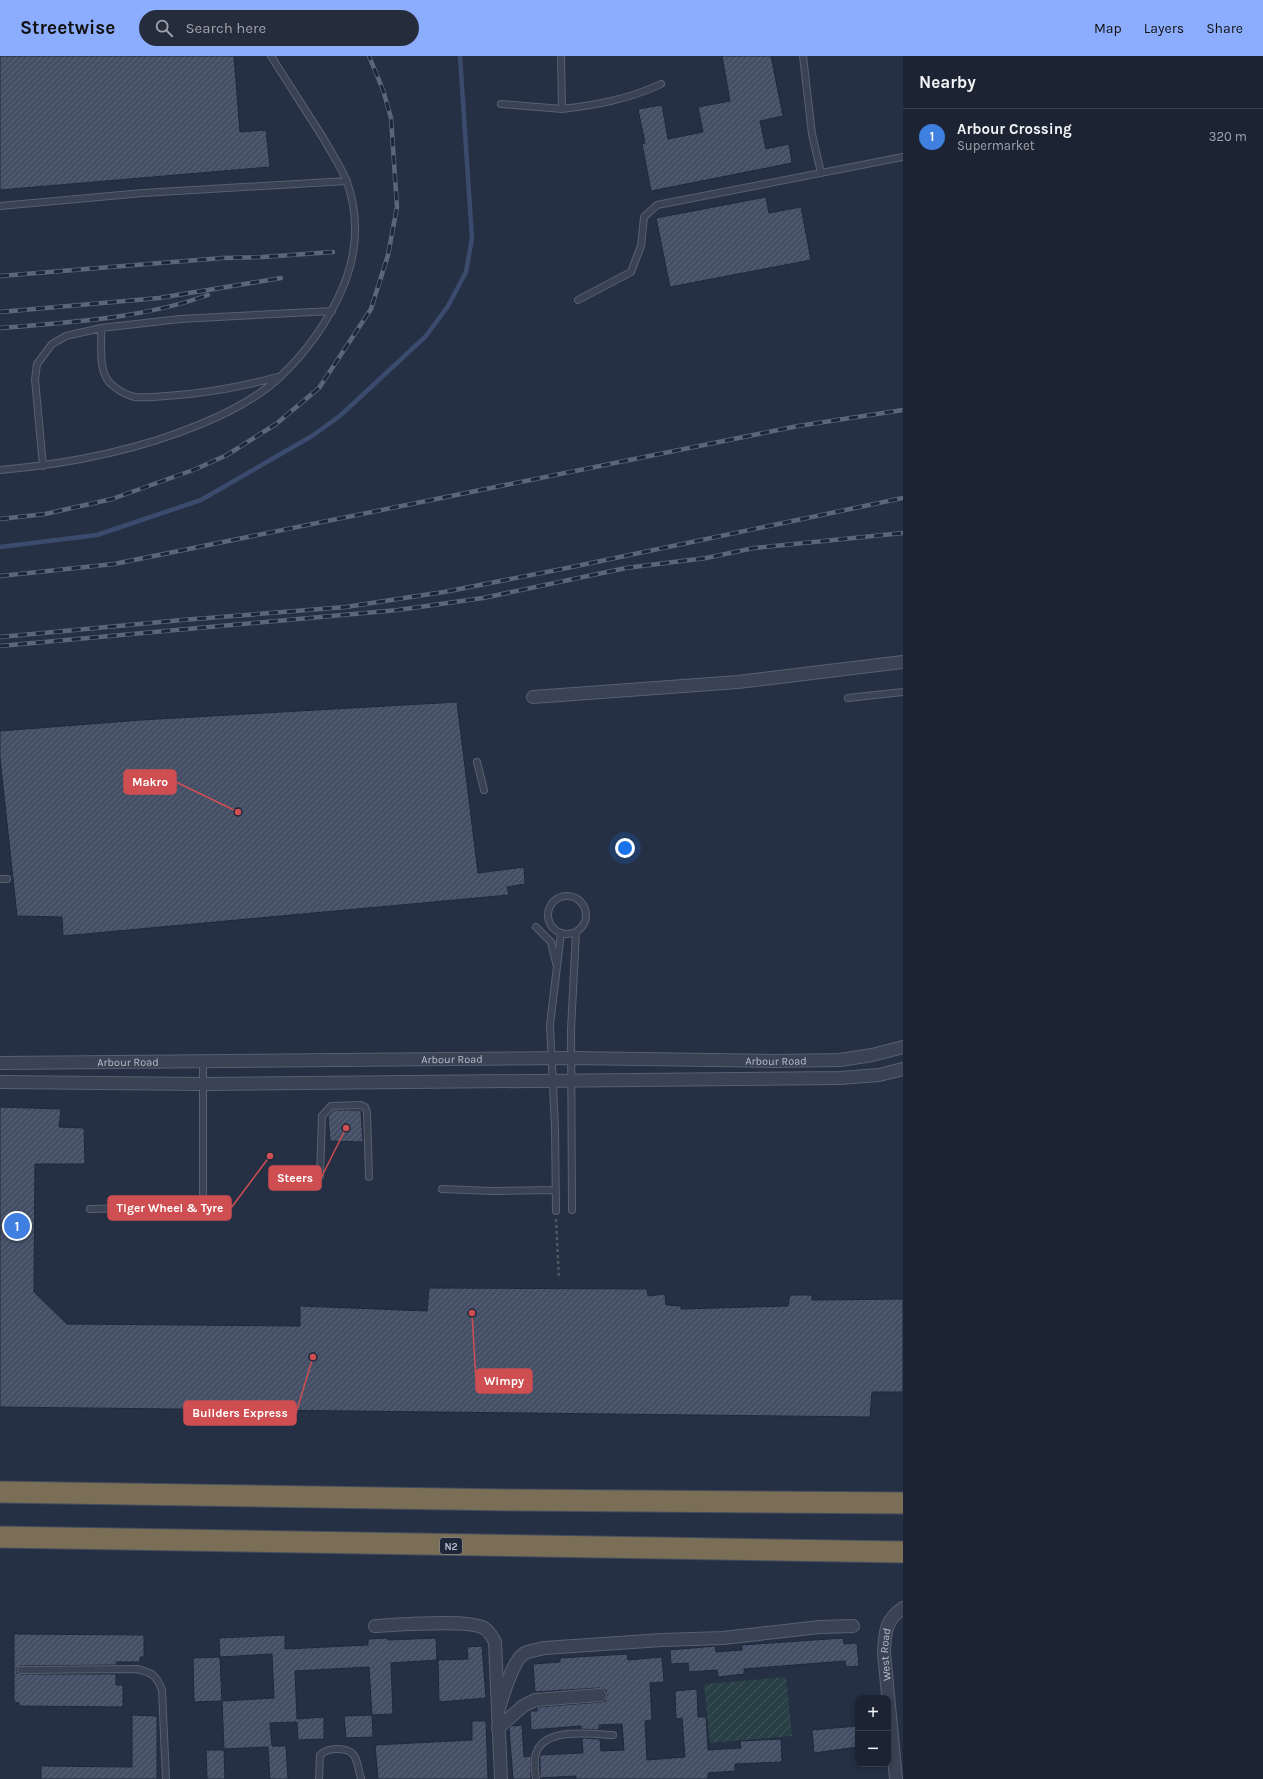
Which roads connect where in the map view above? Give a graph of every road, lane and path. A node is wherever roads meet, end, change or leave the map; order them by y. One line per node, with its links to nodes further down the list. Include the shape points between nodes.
1 (271, 56): 9 (lane)
2 (561, 56): 6 (lane)
3 (803, 56): 8 (lane, via 812,134)
4 (661, 84): 6 (lane, via 644,92 599,105)
5 (501, 104): 6 (lane)
6 (562, 110)
7 (903, 157): 8 (lane)
8 (821, 174): 11 (lane, via 657,205 644,217 641,246 631,272)
9 (347, 181): 10 (lane, via 143,193); 12 (lane, via 355,220 355,239 348,275)
10 (0, 206)
11 (578, 300)
12 (332, 311): 13 (lane, via 180,319); 14 (lane, via 302,353)
13 (101, 328): 14 (lane, via 104,372 115,387 124,394 134,397 181,395 253,384); 15 (lane, via 66,336 52,344 37,364 35,379)
14 (281, 376): 15 (lane, via 238,407 177,434 110,454)
15 (43, 466): 16 (lane)
16 (0, 470)
17 (903, 662): 19 (street, via 738,682)
18 (903, 692): 20 (lane)
19 (533, 697)
20 (848, 698)
21 (477, 762): 22 (lane)
22 (484, 790)
23 (0, 879): 24 (lane)
24 (7, 879)
25 (536, 927): 28 (lane, via 551,942)
26 (576, 932): 27 (lane); 27 (lane, via 584,924 586,908 578,898 566,895 554,900 548,912 549,922); 31 (lane)
27 (561, 933): 28 (lane)
28 (557, 968): 30 (lane, via 550,1025)
29 (903, 1047): 31 (street, Arbour Road, via 840,1060)
30 (551, 1058): 31 (street, Arbour Road); 32 (street, Arbour Road); 36 (lane)
31 (572, 1058): 37 (lane)
32 (203, 1061): 33 (street, Arbour Road); 38 (lane)
33 (0, 1063)
34 (903, 1069): 37 (street, Arbour Road, via 879,1075 840,1078)
35 (0, 1082): 38 (street, Arbour Road)
36 (553, 1082): 37 (street, Arbour Road); 38 (street, Arbour Road); 42 (lane)
37 (572, 1082): 46 (lane)
38 (203, 1084): 45 (lane)
39 (320, 1176): 40 (lane, via 322,1116 331,1106 361,1105 367,1112)
40 (369, 1177)
41 (442, 1189): 42 (lane)
42 (555, 1190): 47 (lane)
43 (126, 1208): 44 (lane)
44 (90, 1209)
45 (203, 1210)
46 (572, 1210)
47 (556, 1211): 48 (path)
48 (559, 1279)
49 (0, 1492): 50 (highway)
50 (903, 1503)
51 (0, 1537): 52 (highway, N2)
52 (903, 1552)
53 (903, 1608): 66 (street, West Road, via 889,1620 884,1647)
54 (375, 1626): 58 (street, via 465,1624 483,1628 495,1642)
55 (853, 1626): 58 (street, via 820,1627 723,1638 567,1646 526,1652 513,1669)
56 (21, 1670): 61 (lane, via 137,1669 151,1673 158,1680 162,1690)
57 (600, 1695): 59 (street, via 535,1700 523,1706)
58 (498, 1711): 59 (street)
59 (498, 1728): 64 (street)
60 (613, 1735): 65 (lane, via 569,1734 548,1738 537,1750)
61 (166, 1779)
62 (319, 1779): 63 (lane, via 320,1755 325,1750 335,1749 346,1749 353,1753)
63 (361, 1779)
64 (501, 1779)
65 (536, 1779)
66 (896, 1779)

